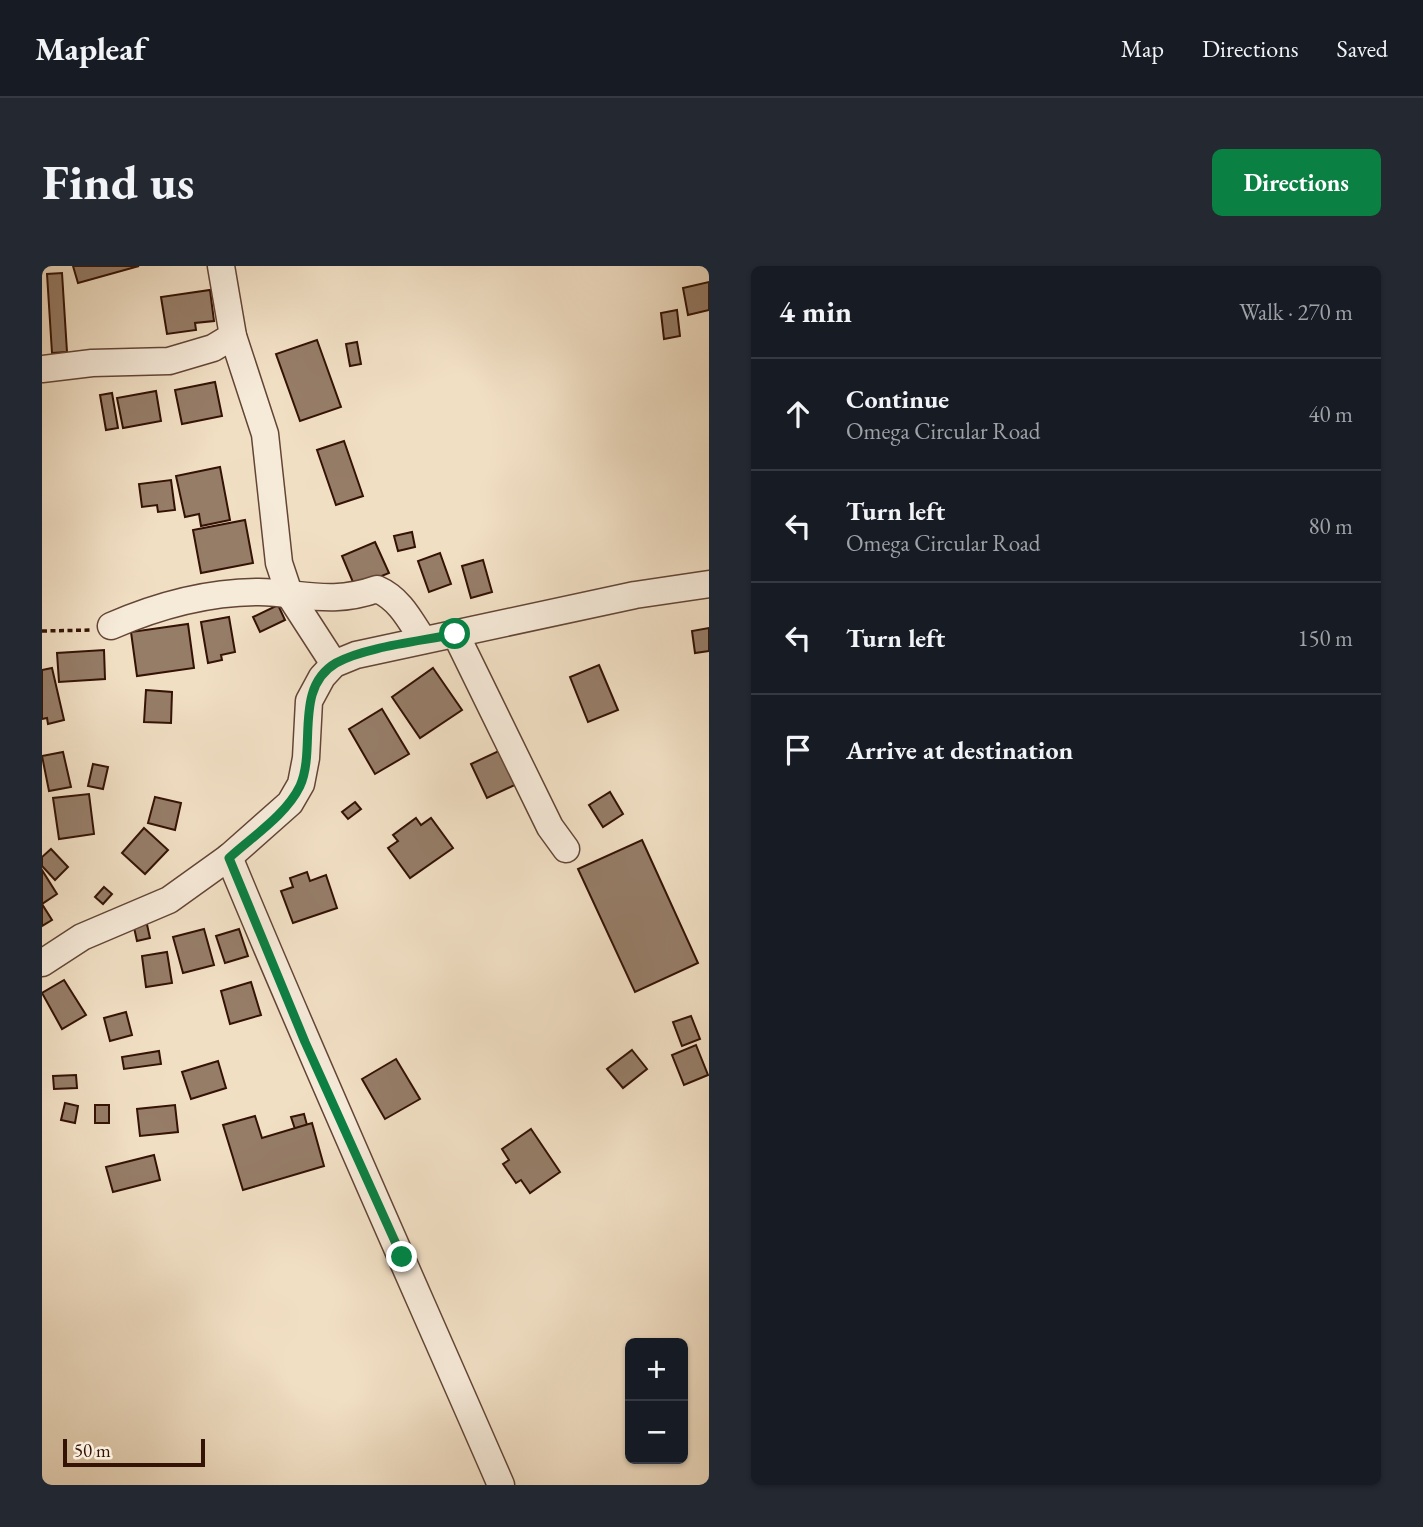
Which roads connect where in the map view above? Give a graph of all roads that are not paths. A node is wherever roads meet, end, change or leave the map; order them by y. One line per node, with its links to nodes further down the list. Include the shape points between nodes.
1 (221, 266): 2 (street)
2 (233, 336): 3 (street, via 213,348 169,361); 5 (street, via 265,434 279,563)
3 (42, 369)
4 (709, 584): 7 (street)
5 (290, 596): 6 (street, via 234,593 150,609); 8 (street, via 328,599 377,589 399,604); 9 (street)
6 (111, 626)
7 (455, 634): 8 (street); 10 (street, via 550,827)
8 (424, 640): 9 (street)
9 (334, 664): 11 (street, via 309,701 301,784 290,803)
10 (566, 849)
11 (229, 858): 12 (street, via 169,900 82,937); 13 (street, via 305,1042)
12 (42, 963)
13 (501, 1485)

